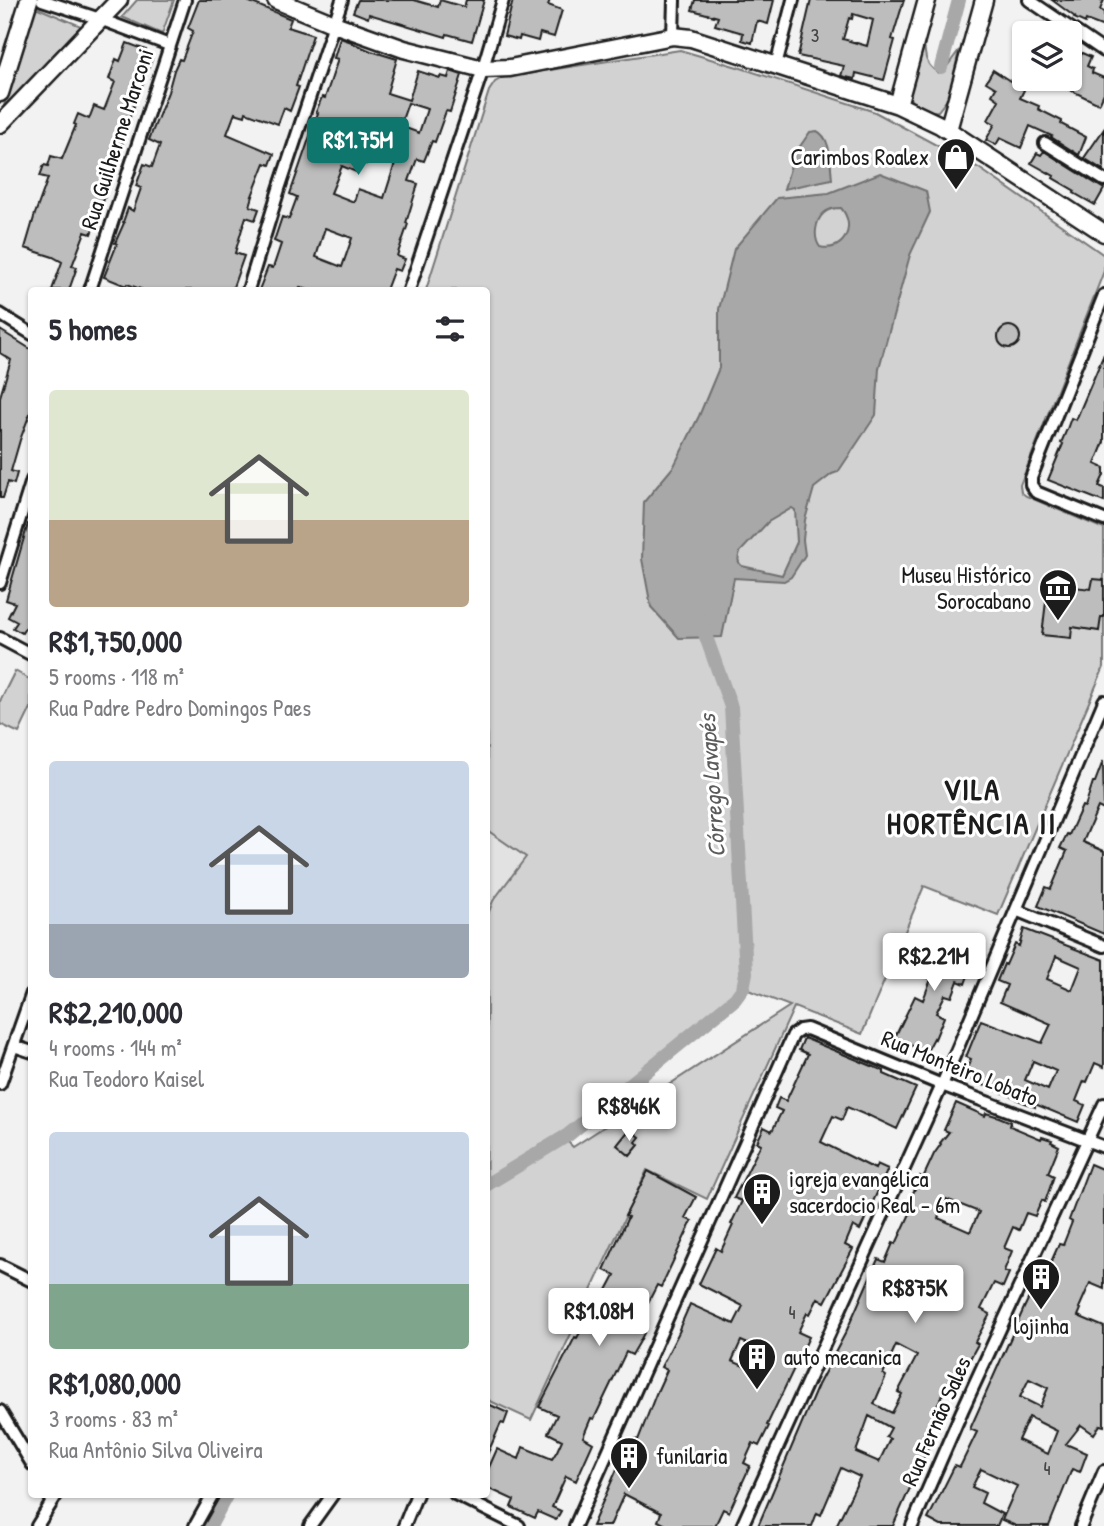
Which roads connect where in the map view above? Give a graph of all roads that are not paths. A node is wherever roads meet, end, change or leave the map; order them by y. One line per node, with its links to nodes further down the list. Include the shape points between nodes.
1 (29, 0): 20 (main road)
2 (42, 0): 13 (street)
3 (119, 0): 13 (main road)
4 (184, 0): 16 (street, Rua Guilherme Marconi)
5 (276, 0): 14 (main road)
6 (342, 0): 14 (street)
7 (503, 0): 19 (street)
8 (674, 0): 15 (street)
9 (793, 0): 18 (street)
10 (927, 0): 21 (main road)
11 (984, 0): 23 (main road)
12 (1029, 0): 17 (street)
13 (100, 19): 16 (street); 22 (main road)
14 (334, 24): 19 (main road, via 404,49); 28 (street)
15 (673, 36): 18 (main road); 19 (main road, via 510,68)
16 (169, 45): 27 (street, Rua Guilherme Marconi)
17 (1104, 51)
18 (776, 65): 21 (main road)
19 (483, 69): 29 (street)
20 (0, 93)
21 (898, 105): 23 (main road)
22 (0, 124)
23 (944, 127): 26 (main road)
24 (1045, 143): 25 (street)
25 (1104, 180)
26 (1104, 233)
27 (91, 287)
28 (249, 287)
29 (410, 287)
30 (1104, 295): 34 (street, via 1031,478 1036,492)
31 (0, 314): 32 (street)
32 (28, 332)
33 (28, 493): 35 (street)
34 (1104, 520)
35 (0, 583)
36 (0, 638): 37 (street)
37 (28, 653)
38 (1104, 701): 39 (street)
39 (1016, 910): 40 (street); 45 (street)
40 (1104, 946)
41 (28, 1005): 42 (street)
42 (14, 1046): 43 (street); 44 (street)
43 (28, 1051)
44 (0, 1084)
45 (942, 1085): 47 (street, Rua Monteiro Lobato); 64 (street, Rua Monteiro Lobato, via 807,1029 793,1035); 65 (street)
46 (1104, 1104): 47 (street, Rua Fernão Sales)
47 (1088, 1141): 48 (street, Rua Monteiro Lobato); 66 (street, Rua Fernão Sales)
48 (1104, 1147)
49 (0, 1265): 50 (street)
50 (28, 1279)
51 (0, 1411): 52 (street)
52 (28, 1457)
53 (1104, 1471): 67 (street)
54 (52, 1498): 59 (street)
55 (211, 1498): 60 (street)
56 (330, 1498): 61 (street)
57 (415, 1498): 62 (street)
58 (463, 1498): 63 (street)
59 (37, 1526)
60 (195, 1526)
61 (310, 1526)
62 (404, 1526)
63 (519, 1526)
64 (575, 1526)
65 (741, 1526)
66 (912, 1526)
67 (1081, 1526)

